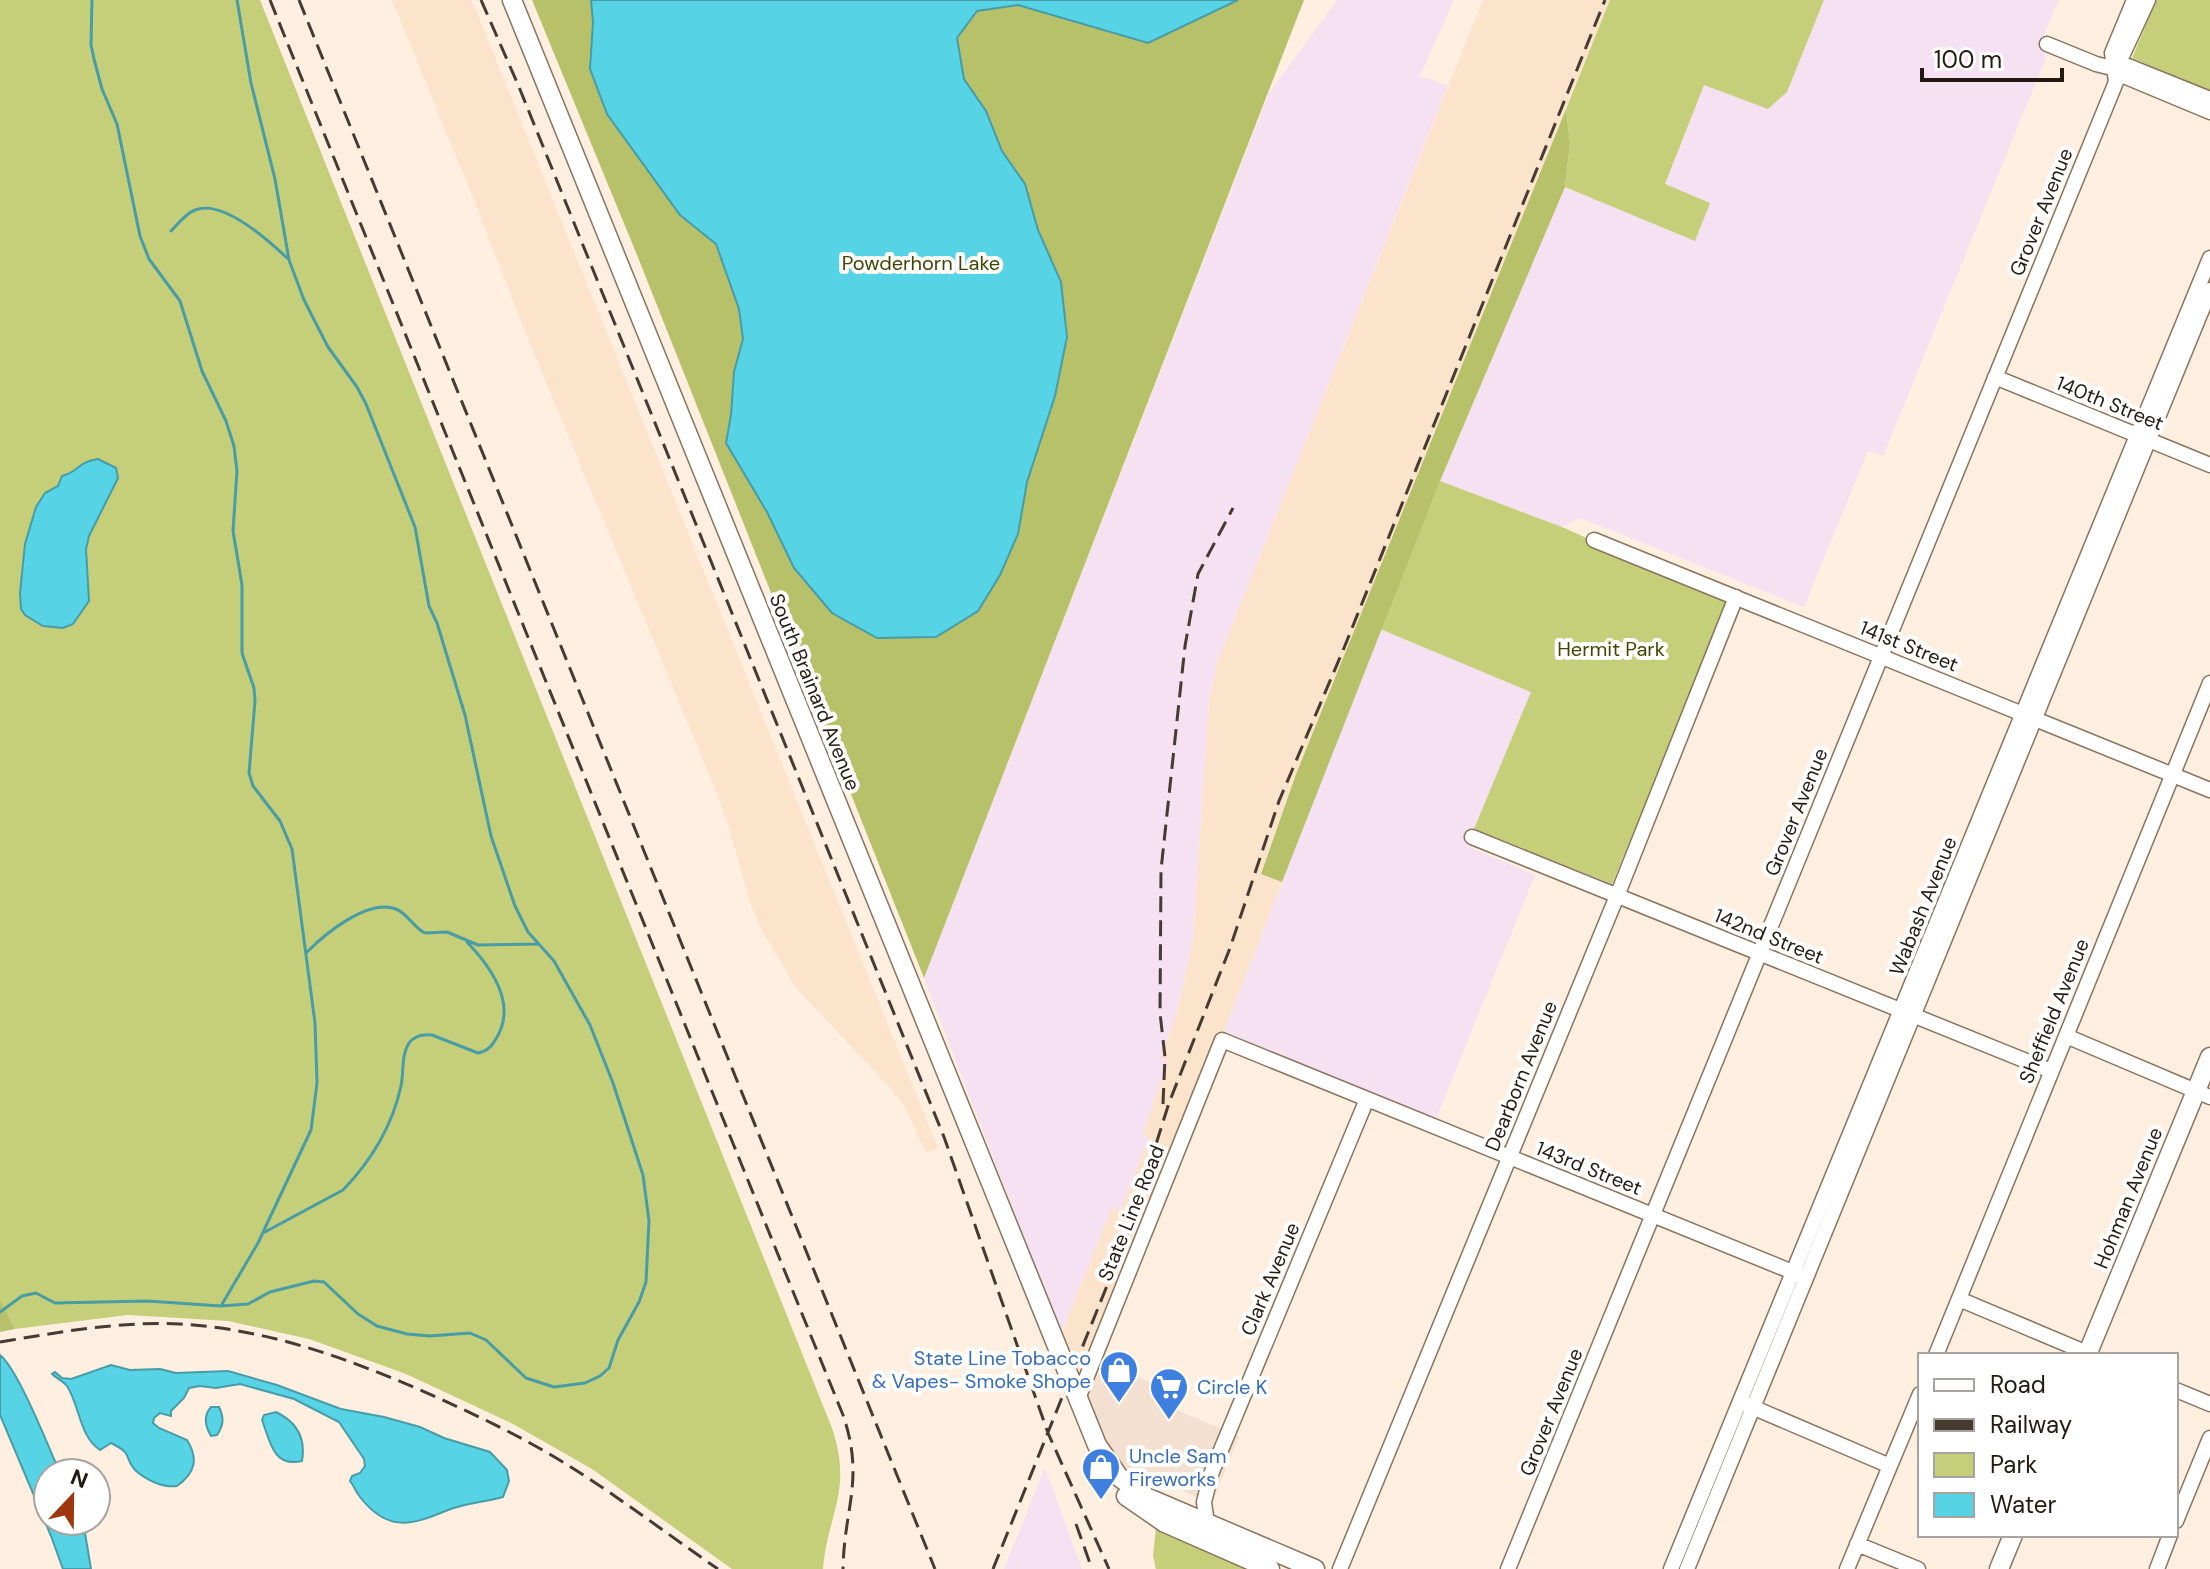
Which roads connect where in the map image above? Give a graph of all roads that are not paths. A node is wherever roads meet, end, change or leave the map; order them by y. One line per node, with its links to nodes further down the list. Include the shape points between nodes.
1 (512, 0): 39 (main road, South Brainard Avenue)
2 (2134, 0): 5 (street, Grover Avenue, via 2112,53)
3 (2148, 0): 5 (street, Grover Avenue)
4 (2047, 44): 5 (street)
5 (2116, 69): 6 (street, via 2128,66); 7 (street); 10 (street, Grover Avenue, via 2116,82)
6 (2210, 99)
7 (2210, 112)
8 (2210, 258): 11 (street, Wabash Avenue)
9 (2210, 290): 11 (street, Wabash Avenue)
10 (1995, 377): 11 (street, 140th Street); 15 (street, Grover Avenue)
11 (2143, 438): 12 (street, 140th Street); 17 (street, Wabash Avenue)
12 (2210, 465)
13 (1594, 540): 14 (street, 141st Street)
14 (1736, 597): 15 (street, 141st Street); 21 (street, Dearborn Avenue)
15 (1881, 656): 17 (street, 141st Street); 22 (street, Grover Avenue)
16 (2210, 683): 18 (street, Sheffield Avenue)
17 (2029, 716): 18 (street, 141st Street); 23 (street, Wabash Avenue)
18 (2172, 774): 19 (street, 141st Street); 24 (street, Sheffield Avenue)
19 (2210, 790)
20 (1472, 837): 21 (street, 142nd Street)
21 (1617, 896): 22 (street, 142nd Street); 30 (street, Dearborn Avenue)
22 (1760, 954): 23 (street, 142nd Street); 31 (street, Grover Avenue)
23 (1908, 1013): 27 (street, 142nd Street); 32 (street, Wabash Avenue)
24 (2066, 1036): 27 (street, Sheffield Avenue); 28 (street)
25 (1222, 1040): 29 (street, 143rd Street); 39 (street, State Line Road)
26 (2210, 1057): 28 (main road, Hohman Avenue)
27 (2051, 1071): 33 (street, Sheffield Avenue)
28 (2203, 1094): 36 (main road, Hohman Avenue)
29 (1367, 1099): 30 (street, 143rd Street); 45 (street, Clark Avenue)
30 (1509, 1157): 31 (street, 143rd Street); 54 (street, Dearborn Avenue)
31 (1654, 1216): 32 (street, 143rd Street); 55 (street, Grover Avenue)
32 (1800, 1275): 41 (street, Wabash Avenue)
33 (1959, 1299): 34 (street, Sheffield Avenue); 35 (street)
34 (1937, 1353)
35 (2087, 1353)
36 (2089, 1353)
37 (2178, 1391): 40 (street)
38 (1918, 1399): 44 (street)
39 (1077, 1401): 43 (main road, South Brainard Avenue)
40 (2210, 1404)
41 (1747, 1405): 44 (street); 56 (street, Wabash Avenue); 57 (street, Wabash Avenue)
42 (2210, 1438): 47 (street)
43 (1105, 1460): 46 (main road, via 1131,1487); 52 (main road, South Brainard Avenue, via 1124,1494 1154,1517)
44 (1890, 1466): 51 (street)
45 (1211, 1474): 46 (street, Clark Avenue); 48 (street, Clark Avenue, via 1204,1502)
46 (1178, 1512): 48 (main road)
47 (2178, 1516)
48 (1207, 1524): 53 (main road)
49 (2012, 1537): 60 (main road)
50 (2169, 1537): 61 (street)
51 (1857, 1544): 58 (street); 59 (street)
52 (1270, 1569)
53 (1315, 1569)
54 (1340, 1569)
55 (1508, 1569)
56 (1671, 1569)
57 (1687, 1569)
58 (1847, 1569)
59 (1918, 1569)
60 (1999, 1569)
61 (2157, 1569)

